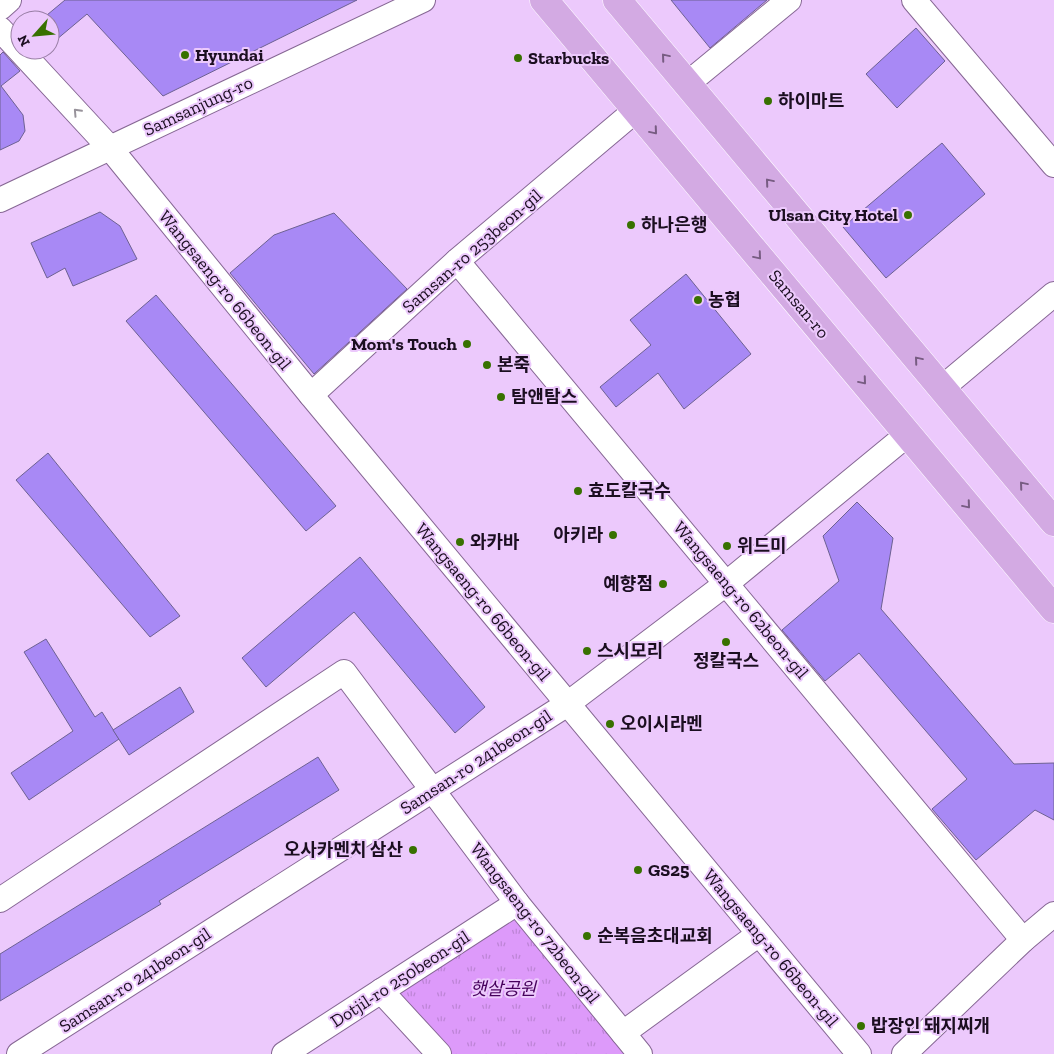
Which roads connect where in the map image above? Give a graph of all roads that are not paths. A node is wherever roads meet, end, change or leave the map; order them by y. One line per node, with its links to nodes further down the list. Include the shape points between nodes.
1 (9, 0): 7 (street)
2 (423, 0): 11 (street, Samsanjung-ro)
3 (544, 0): 10 (main road, Samsan-ro)
4 (617, 0): 9 (main road, one-way to 4)
5 (789, 0): 9 (street)
6 (914, 0): 12 (street)
7 (0, 8)
8 (0, 30): 11 (street, Wangsaeng-ro 66beon-gil, one-way to 8)
9 (687, 84): 16 (main road, one-way to 9)
10 (636, 110): 14 (street, Samsan-ro 253beon-gil); 18 (main road, Samsan-ro, one-way to 18)
11 (110, 148): 13 (street, Samsanjung-ro); 17 (street, Wangsaeng-ro 66beon-gil)
12 (1054, 165)
13 (0, 200)
14 (458, 261): 17 (street, Samsan-ro 253beon-gil); 20 (street, Wangsaeng-ro 62beon-gil)
15 (1054, 294): 16 (street)
16 (942, 388): 19 (main road, one-way to 16)
17 (311, 395): 22 (street, Wangsaeng-ro 66beon-gil)
18 (908, 434): 20 (street, Samsan-ro 241beon-gil); 21 (main road, Samsan-ro, one-way to 21)
19 (1054, 522)
20 (727, 583): 22 (street, Samsan-ro 241beon-gil); 28 (street, Wangsaeng-ro 62beon-gil)
21 (1054, 609)
22 (568, 704): 23 (street, Samsan-ro 241beon-gil); 27 (street, Wangsaeng-ro 66beon-gil)
23 (432, 790): 24 (street, Wangsaeng-ro 72beon-gil, via 344,672); 25 (street, Wangsaeng-ro 72beon-gil); 31 (street, Samsan-ro 241beon-gil)
24 (0, 900)
25 (517, 903): 29 (street, Dotjil-ro 250beon-gil); 30 (street, Wangsaeng-ro 72beon-gil)
26 (1054, 914): 28 (street)
27 (759, 934): 30 (street); 35 (street, Wangsaeng-ro 66beon-gil)
28 (1023, 940): 36 (street)
29 (381, 991): 32 (street, Dotjil-ro 250beon-gil); 33 (street)
30 (623, 1033): 34 (street, Wangsaeng-ro 72beon-gil)
31 (19, 1054)
32 (284, 1054)
33 (439, 1054)
34 (640, 1054)
35 (859, 1054)
36 (904, 1054)

